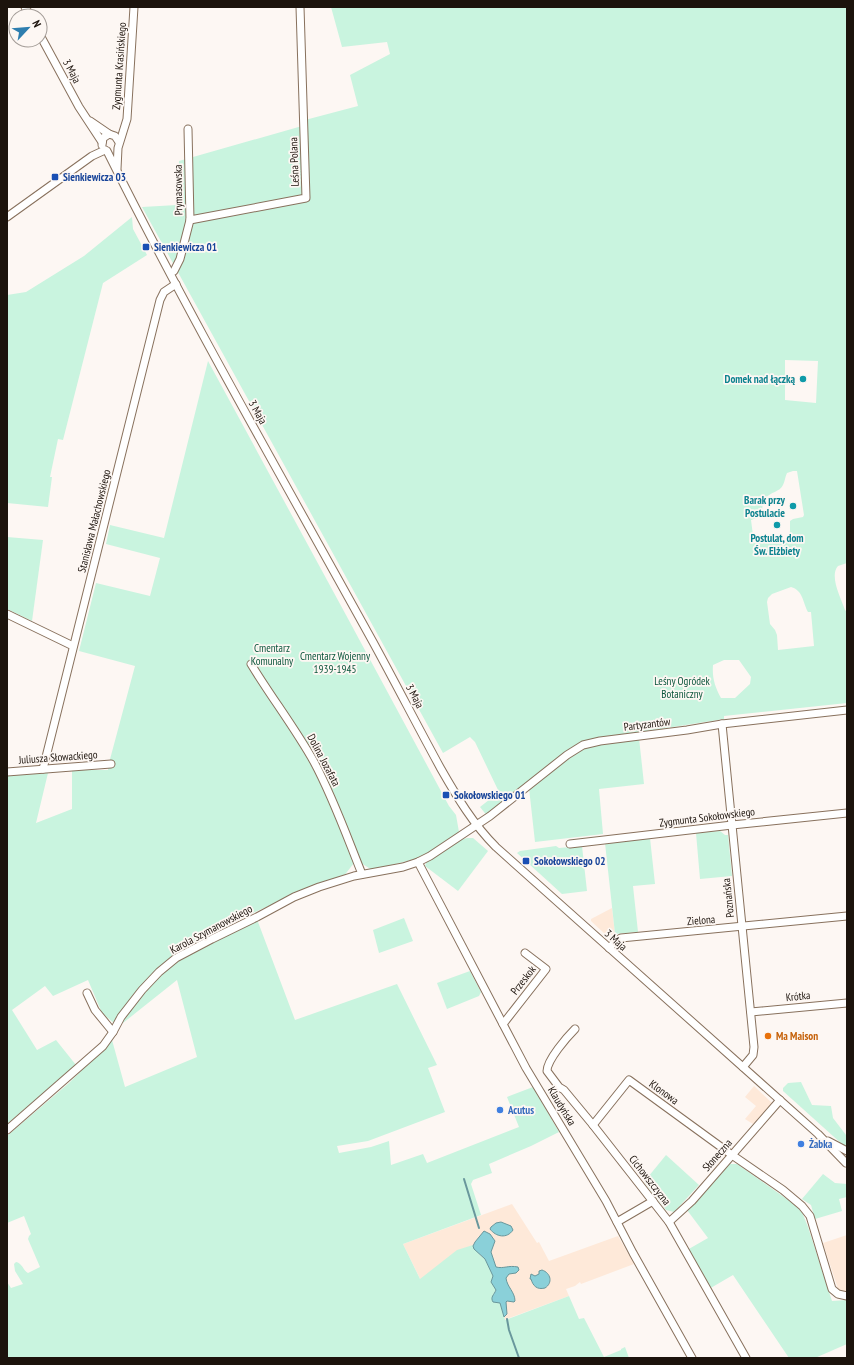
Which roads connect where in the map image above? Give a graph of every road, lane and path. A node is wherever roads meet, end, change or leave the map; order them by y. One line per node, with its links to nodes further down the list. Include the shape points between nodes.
1 (134, 7): 5 (street, Zygmunta Krasińskiego)
2 (300, 7): 12 (street, Leśna Polana, via 306,198)
3 (47, 48): 4 (street, 3 Maja)
4 (86, 117): 7 (street, 3 Maja); 9 (street, 3 Maja)
5 (125, 126): 7 (street, Zygmunta Krasińskiego); 8 (street, Zygmunta Krasińskiego)
6 (188, 129): 12 (street, Prymasowska)
7 (111, 135): 8 (street, via 117,137); 9 (street, via 105,136)
8 (118, 145): 9 (street, via 112,152); 10 (street)
9 (104, 147): 10 (street, 3 Maja); 11 (street)
10 (117, 171): 14 (street, 3 Maja)
11 (7, 217)
12 (190, 220): 13 (street, Prymasowska, via 180,259)
13 (174, 271)
14 (176, 284): 16 (street, Stanisława Małachowskiego, via 164,292 160,300); 24 (street, 3 Maja, via 435,757 465,810)
15 (7, 614): 16 (street)
16 (73, 646): 21 (street, Stanisława Małachowskiego)
17 (251, 664): 28 (street, Dolina Jozafata, via 287,717 320,774)
18 (847, 710): 19 (street, Partyzantów)
19 (722, 724): 24 (street, Partyzantów, via 583,745); 25 (street, Poznańska)
20 (111, 764): 21 (street, Juliusza Słowackiego)
21 (43, 769): 22 (street, Juliusza Słowackiego)
22 (7, 772)
23 (847, 813): 25 (street, Zygmunta Sokołowskiego)
24 (477, 825): 27 (street, Karola Szymanowskiego); 31 (street, 3 Maja, via 496,847)
25 (732, 825): 26 (street, Zygmunta Sokołowskiego); 30 (street, Poznańska)
26 (570, 844)
27 (418, 862): 28 (street, Karola Szymanowskiego); 36 (street, Klaudyńska)
28 (362, 874): 38 (street, Karola Szymanowskiego, via 294,897 176,958 142,990)
29 (847, 916): 30 (street, Zielona)
30 (742, 927): 31 (street, Zielona, via 621,938); 35 (street, Poznańska)
31 (609, 948): 39 (street, 3 Maja)
32 (525, 953): 36 (street, Przeskok, via 546,969)
33 (87, 993): 38 (street, via 95,1010)
34 (847, 1002): 35 (street, Krótka)
35 (751, 1012): 39 (street, Poznańska, via 753,1052)
36 (503, 1024): 48 (street, Klaudyńska, via 526,1068)
37 (575, 1029): 41 (street, Cichowszczyzna, via 548,1064 547,1071)
38 (113, 1032): 42 (street, Karola Szymanowskiego, via 103,1046)
39 (743, 1066): 40 (street, 3 Maja)
40 (780, 1100): 43 (street, 3 Maja); 45 (street, Słoneczna)
41 (593, 1125): 45 (street, Klonowa, via 629,1080); 47 (street, Cichowszczyzna)
42 (7, 1130)
43 (818, 1134): 44 (street, 3 Maja); 46 (street, 3 Maja)
44 (847, 1151)
45 (732, 1155): 49 (street, Słoneczna, via 692,1201); 50 (street, via 802,1206 810,1216 832,1289)
46 (846, 1162)
47 (653, 1201): 48 (street); 49 (street, Cichowszczyzna)
48 (617, 1222): 51 (street, Klaudyńska)
49 (668, 1222): 52 (street, Cichowszczyzna)
50 (847, 1296)
51 (692, 1358)
52 (746, 1358)

